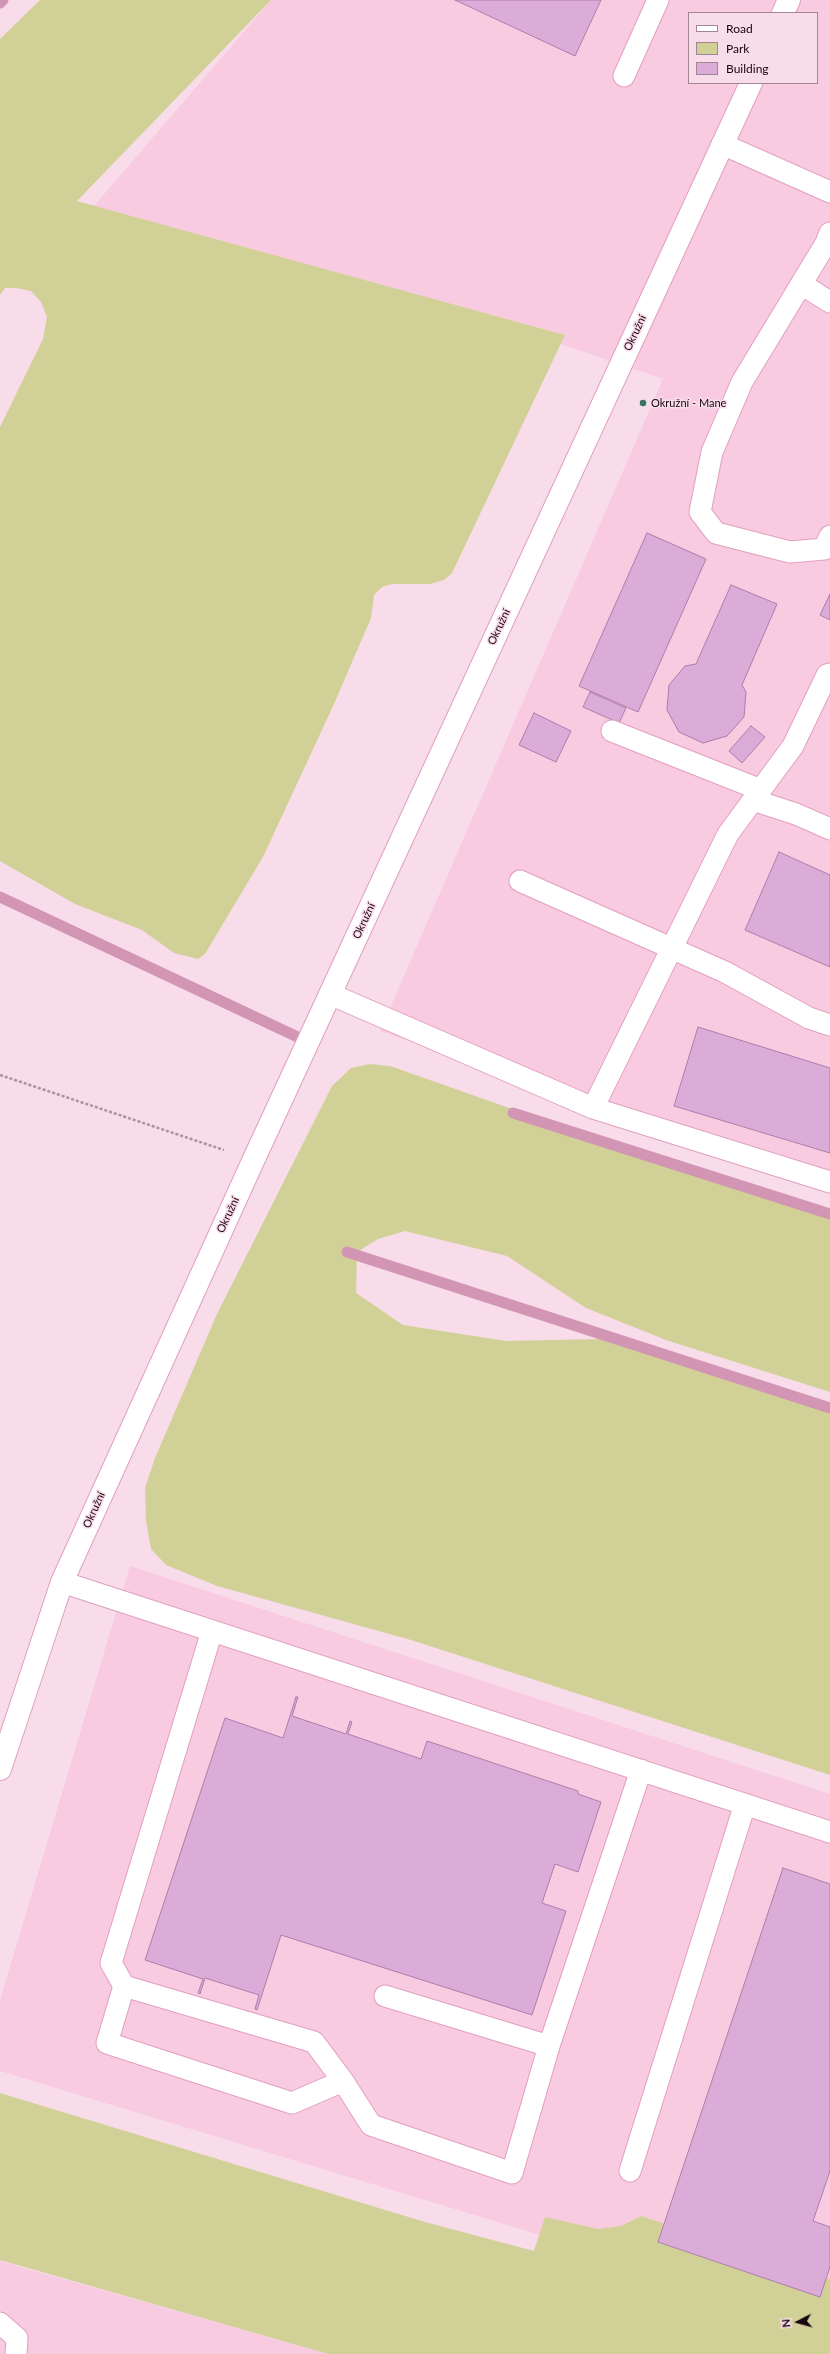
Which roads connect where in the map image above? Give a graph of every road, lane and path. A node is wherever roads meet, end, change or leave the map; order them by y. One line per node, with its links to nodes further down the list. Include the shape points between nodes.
1 (658, 0): 4 (lane)
2 (790, 0): 3 (main road)
3 (784, 12)
4 (624, 76)
5 (751, 84): 6 (main road, Okružní)
6 (722, 144): 7 (lane); 18 (main road, Okružní)
7 (830, 192)
8 (830, 233): 9 (lane)
9 (801, 284): 10 (lane); 11 (lane, via 742,382 712,452 700,512 716,533 790,552)
10 (830, 302)
11 (828, 545)
12 (830, 674): 14 (lane, via 827,675 793,746)
13 (612, 731): 14 (lane)
14 (757, 795): 15 (lane); 17 (lane, via 728,834)
15 (830, 829)
16 (520, 882): 17 (lane)
17 (671, 950): 19 (lane, via 725,972 809,1018); 21 (lane)
18 (330, 994): 21 (lane); 22 (main road, Okružní)
19 (830, 1025)
20 (0, 1075): 22 (path, via 178,1133)
21 (593, 1108): 23 (lane)
22 (253, 1161): 24 (main road, Okružní)
23 (830, 1182)
24 (62, 1582): 25 (lane); 26 (main road, Okružní)
25 (212, 1631): 27 (lane); 30 (lane, via 111,1964)
26 (0, 1769)
27 (641, 1770): 28 (lane); 32 (lane)
28 (745, 1804): 29 (lane); 34 (lane)
29 (830, 1832)
30 (124, 1986): 33 (lane, via 314,2042); 33 (lane, via 107,2043 292,2103)
31 (385, 1996): 32 (lane)
32 (549, 2046): 33 (lane, via 512,2173 371,2125)
33 (343, 2081)
34 (630, 2171)
35 (0, 2322): 36 (lane, via 17,2338)
36 (16, 2354)

